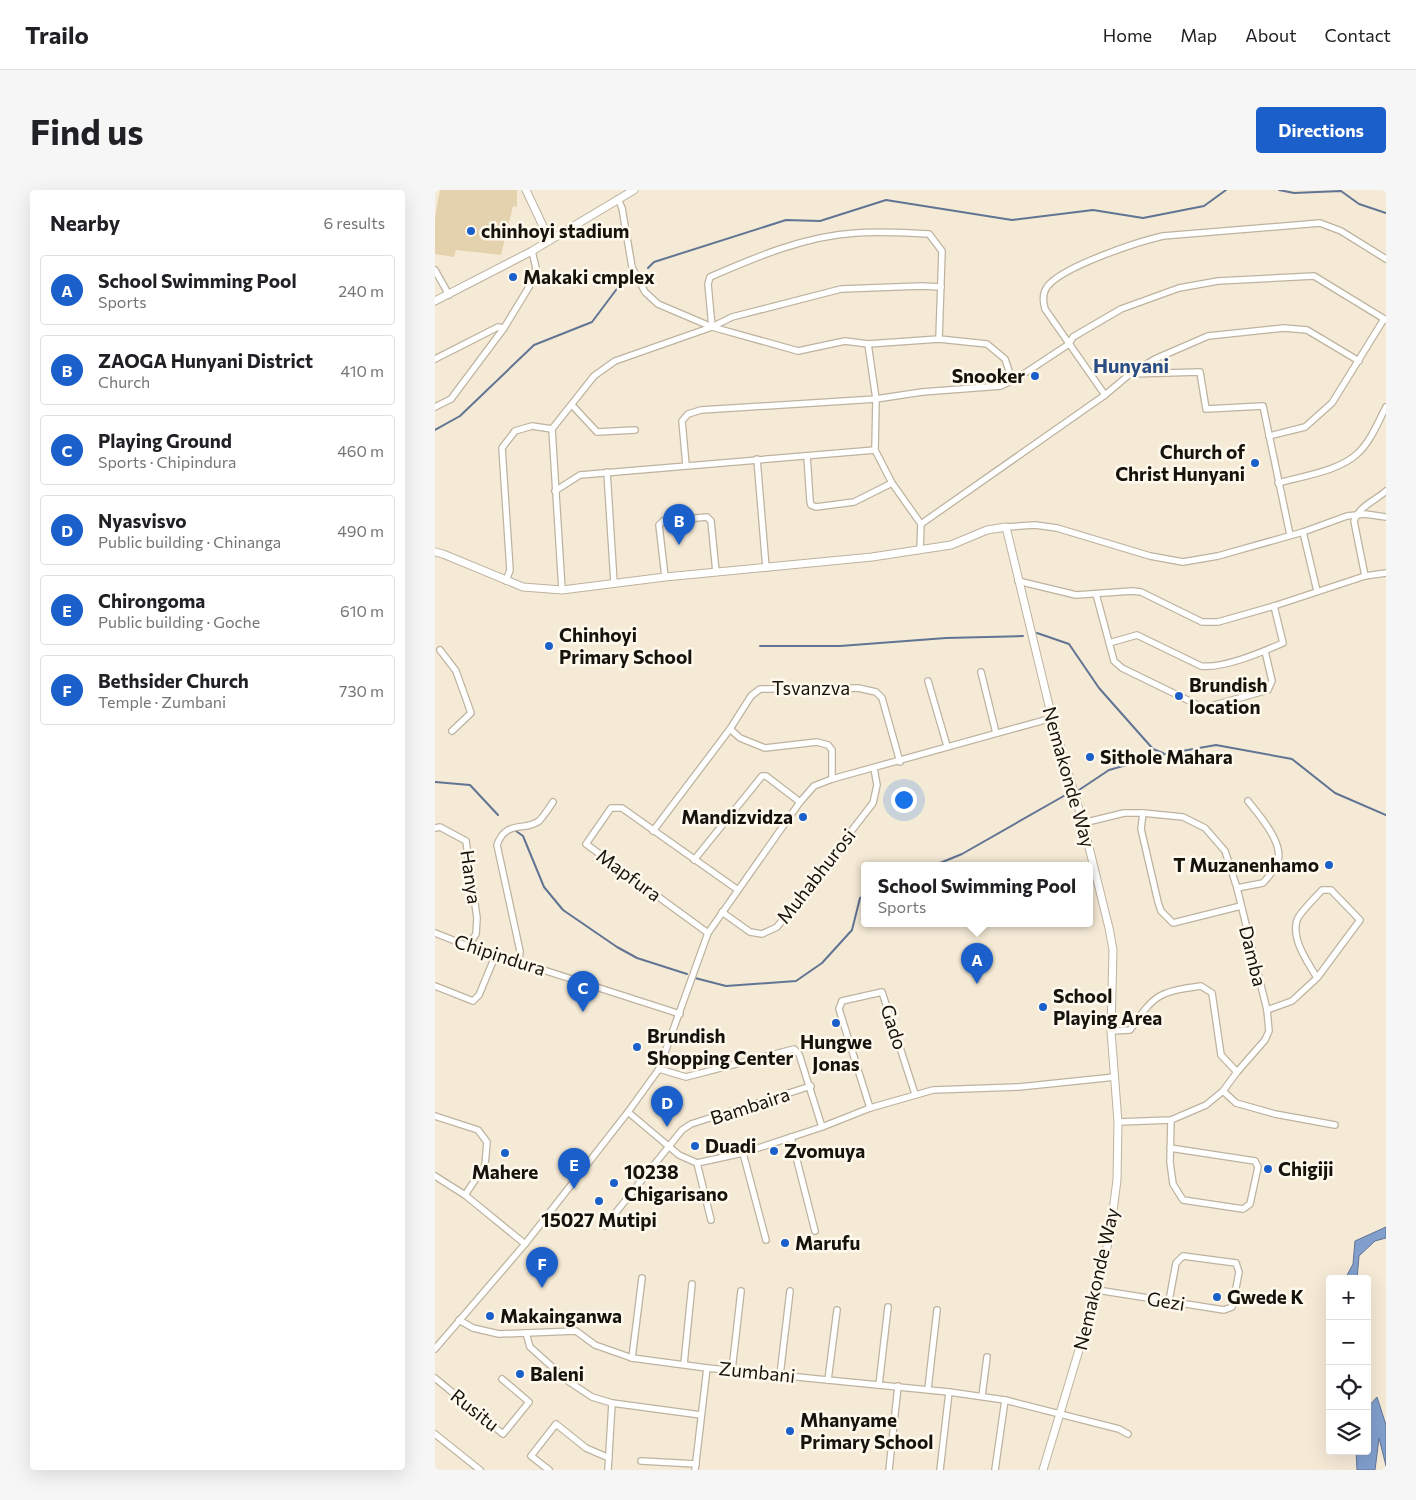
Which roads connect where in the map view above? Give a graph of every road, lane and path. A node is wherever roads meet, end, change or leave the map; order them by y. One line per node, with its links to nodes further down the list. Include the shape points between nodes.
1 (527, 190): 4 (street)
2 (634, 190): 3 (street)
3 (618, 199): 4 (street); 12 (street, via 632,267 645,292 658,304)
4 (549, 240): 5 (street)
5 (532, 251): 9 (street); 13 (street, via 536,268 529,287)
6 (1386, 259): 16 (street, via 1341,231 1320,223 1163,236 1138,242 1084,264 1055,279 1046,288 1045,310)
7 (435, 270): 9 (street)
8 (941, 287): 12 (street, via 841,289 732,317); 12 (street, via 942,251 929,234 856,233 810,240 710,277); 14 (street)
9 (449, 295): 10 (street)
10 (435, 302)
11 (1385, 320): 16 (street, via 1314,276 1218,282 1179,288 1121,309 1073,337); 18 (street)
12 (712, 327): 15 (street, via 798,351 845,342); 23 (street, via 615,361 594,376)
13 (503, 328): 17 (street, via 498,327); 24 (street, via 451,399)
14 (939, 339): 15 (street); 20 (street, via 987,344 1005,359)
15 (868, 344): 22 (street)
16 (1069, 344): 20 (street); 21 (street)
17 (435, 359)
18 (1359, 361): 19 (street, via 1307,330 1284,328 1208,336 1155,359); 28 (street, via 1332,404 1305,428)
19 (1130, 374): 21 (street); 28 (street, via 1200,372 1206,408 1263,406)
20 (1012, 380): 22 (street, via 1001,386)
21 (1105, 395): 40 (street)
22 (876, 399): 29 (street); 32 (street, via 701,410 688,414 682,421)
23 (572, 405): 26 (street); 27 (street, via 597,432)
24 (435, 407)
25 (1386, 407): 35 (street, via 1358,453 1347,461)
26 (551, 429): 36 (street); 52 (street, via 532,426 515,431 502,448 510,570)
27 (635, 430)
28 (1269, 436): 35 (street)
29 (875, 450): 30 (street); 34 (street)
30 (807, 456): 31 (street); 34 (street, via 810,500 816,507 854,502)
31 (757, 459): 32 (street); 46 (street)
32 (686, 465): 33 (street)
33 (607, 472): 36 (street, via 580,475); 53 (street)
34 (892, 483): 40 (street)
35 (1278, 483): 43 (street)
36 (555, 491): 54 (street)
37 (1386, 491): 38 (street)
38 (1356, 514): 39 (street); 42 (street); 49 (street, via 1354,521)
39 (1386, 517)
40 (921, 524): 44 (street)
41 (1006, 526): 43 (street, via 1057,528 1150,556 1183,562 1218,556); 44 (street, via 951,545); 51 (street, Nemakonde Way)
42 (1303, 532): 43 (street); 55 (street)
43 (1290, 535)
44 (920, 549): 46 (street)
45 (435, 552): 52 (street)
46 (766, 568): 47 (street)
47 (716, 572): 50 (street); 50 (street, via 711,521 707,517 663,521 659,525)
48 (1386, 573): 49 (street)
49 (1365, 576): 55 (street)
50 (665, 578): 53 (street)
51 (1018, 580): 56 (street, via 1076,595); 63 (street, Nemakonde Way)
52 (506, 581): 54 (street, via 523,587)
53 (614, 583): 54 (street)
54 (563, 590)
55 (1317, 591): 57 (street)
56 (1096, 594): 57 (street, via 1141,592 1202,622 1218,622); 58 (street)
57 (1274, 606): 60 (street, via 1283,643)
58 (1109, 643): 60 (street, via 1137,635 1201,666 1211,667); 60 (street, via 1114,660 1122,668 1204,708 1268,690 1272,681)
59 (441, 650): 65 (street, via 456,671 471,712)
60 (1265, 651)
61 (981, 672): 66 (street)
62 (927, 681): 67 (street)
63 (1053, 718): 66 (street); 75 (street, Nemakonde Way)
64 (730, 729): 68 (street, Tsvanzva, via 751,696 760,689 859,688 877,692 882,698); 70 (street, via 740,738 765,748 817,742 828,744 832,750); 77 (street, Tsvanzva)
65 (452, 731)
66 (996, 733): 67 (street)
67 (947, 746): 68 (street)
68 (900, 762): 69 (street)
69 (874, 768): 70 (street); 84 (street, Muhabhurosi, via 877,785 873,803 777,928 762,934 750,932)
70 (832, 779): 73 (street, via 814,786)
71 (1249, 801): 81 (street, via 1271,831 1279,852 1277,864 1263,883)
72 (553, 802): 89 (street, via 538,822 510,829 500,837 497,845 520,951)
73 (800, 802): 78 (street, via 762,776); 82 (street)
74 (1143, 812): 75 (street, Damba, via 1124,813); 81 (street, Damba, via 1183,817 1205,828 1225,851); 83 (street, via 1141,829 1161,912 1173,923)
75 (1083, 824): 79 (street, Nemakonde Way)
76 (435, 828): 87 (street, Hanya, via 441,827 466,842 477,918 476,934)
77 (653, 831): 78 (street, Mapfura); 86 (street, Mapfura, via 622,808 611,808 587,844)
78 (694, 860): 82 (street, Mapfura)
79 (1092, 862)
80 (1093, 864): 94 (street, Nemakonde Way, via 1113,950)
81 (1237, 888): 83 (street, Damba)
82 (738, 890): 84 (street)
83 (1241, 906): 92 (street, Damba)
84 (722, 912): 86 (street)
85 (435, 933): 87 (street, Chipindura)
86 (709, 933): 93 (street)
87 (468, 946): 88 (street, Chipindura)
88 (496, 954): 89 (street, Chipindura); 91 (street, via 479,995 473,1000)
89 (519, 962): 93 (street, Chipindura)
90 (1317, 978): 90 (street, via 1303,954 1296,932 1297,919 1322,890 1331,890 1360,920); 92 (street, via 1293,1001)
91 (435, 986)
92 (1267, 1010): 96 (street, Damba, via 1269,1030 1265,1040)
93 (680, 1014): 95 (street)
94 (1111, 1031): 96 (street, via 1130,1030 1148,1004 1157,997 1173,990 1201,986 1212,993 1221,1055); 97 (street, Nemakonde Way)
95 (659, 1069): 98 (street, via 686,1077 794,1049); 102 (street)
96 (1237, 1072): 99 (street, Damba)
97 (1115, 1077): 100 (street); 105 (street, Nemakonde Way)
98 (811, 1086): 107 (street); 109 (street, Bambaira, via 691,1124)
99 (1223, 1092): 104 (street, Damba, via 1206,1105); 106 (street, via 1237,1103)
100 (915, 1094): 101 (street); 101 (street, Gado, via 882,992 842,1001 839,1009)
101 (870, 1108): 107 (street)
102 (628, 1112): 109 (street); 119 (street)
103 (435, 1116): 114 (street, via 478,1130 487,1142 485,1165)
104 (1171, 1120): 105 (street, Damba); 110 (street)
105 (1118, 1122): 122 (street, Nemakonde Way, via 1117,1180 1110,1234)
106 (1335, 1125)
107 (822, 1126): 108 (street)
108 (791, 1137): 111 (street); 117 (street)
109 (669, 1146): 112 (street, via 679,1155); 116 (street, Bambaira)
110 (1170, 1148): 110 (street, via 1173,1184 1183,1200 1243,1209 1250,1204 1258,1167 1255,1161)
111 (743, 1153): 112 (street); 118 (street)
112 (697, 1163): 115 (street)
113 (435, 1176): 114 (street)
114 (465, 1195): 119 (street)
115 (711, 1220)
116 (605, 1226)
117 (815, 1231)
118 (766, 1240)
119 (525, 1244): 129 (street)
120 (642, 1278): 133 (street)
121 (692, 1284): 134 (street)
122 (1097, 1290): 125 (street, Gezi); 148 (street, Nemakonde Way)
123 (741, 1291): 136 (street)
124 (790, 1292): 137 (street)
125 (1169, 1301): 125 (street, Gezi, via 1224,1310 1232,1307 1239,1272 1236,1263 1183,1256 1176,1263)
126 (888, 1307): 141 (street)
127 (837, 1310): 140 (street)
128 (937, 1310): 143 (street)
129 (459, 1320): 130 (street, Zumbani, via 473,1328 499,1334); 131 (street)
130 (526, 1333): 133 (street, Zumbani, via 576,1331 595,1345); 147 (street, via 530,1347 568,1381 591,1397)
131 (435, 1349)
132 (987, 1357): 145 (street)
133 (632, 1358): 134 (street, Zumbani)
134 (684, 1364): 135 (street, Zumbani)
135 (707, 1368): 136 (street, Zumbani); 149 (street)
136 (732, 1370): 137 (street, Zumbani)
137 (780, 1374): 140 (street, Zumbani)
138 (435, 1378): 139 (street, Rusitu, via 503,1434 529,1402)
139 (502, 1379)
140 (828, 1380): 141 (street, Zumbani)
141 (879, 1385): 142 (street, Zumbani)
142 (898, 1386): 143 (street, Zumbani); 158 (street)
143 (928, 1389): 144 (street, Zumbani)
144 (949, 1392): 145 (street, Zumbani); 159 (street)
145 (982, 1396): 146 (street, Zumbani)
146 (1005, 1400): 148 (street, Zumbani); 160 (street)
147 (612, 1403): 149 (street); 152 (street)
148 (1061, 1414): 151 (street, Zumbani); 161 (street, Nemakonde Way)
149 (701, 1415): 154 (street)
150 (435, 1434): 155 (street)
151 (1129, 1434)
152 (609, 1458): 156 (street, via 586,1448 556,1424 531,1456); 157 (street)
153 (641, 1460): 154 (street)
154 (695, 1467)
155 (480, 1470)
156 (549, 1470)
157 (608, 1470)
158 (889, 1470)
159 (940, 1470)
160 (995, 1470)
161 (1043, 1470)

